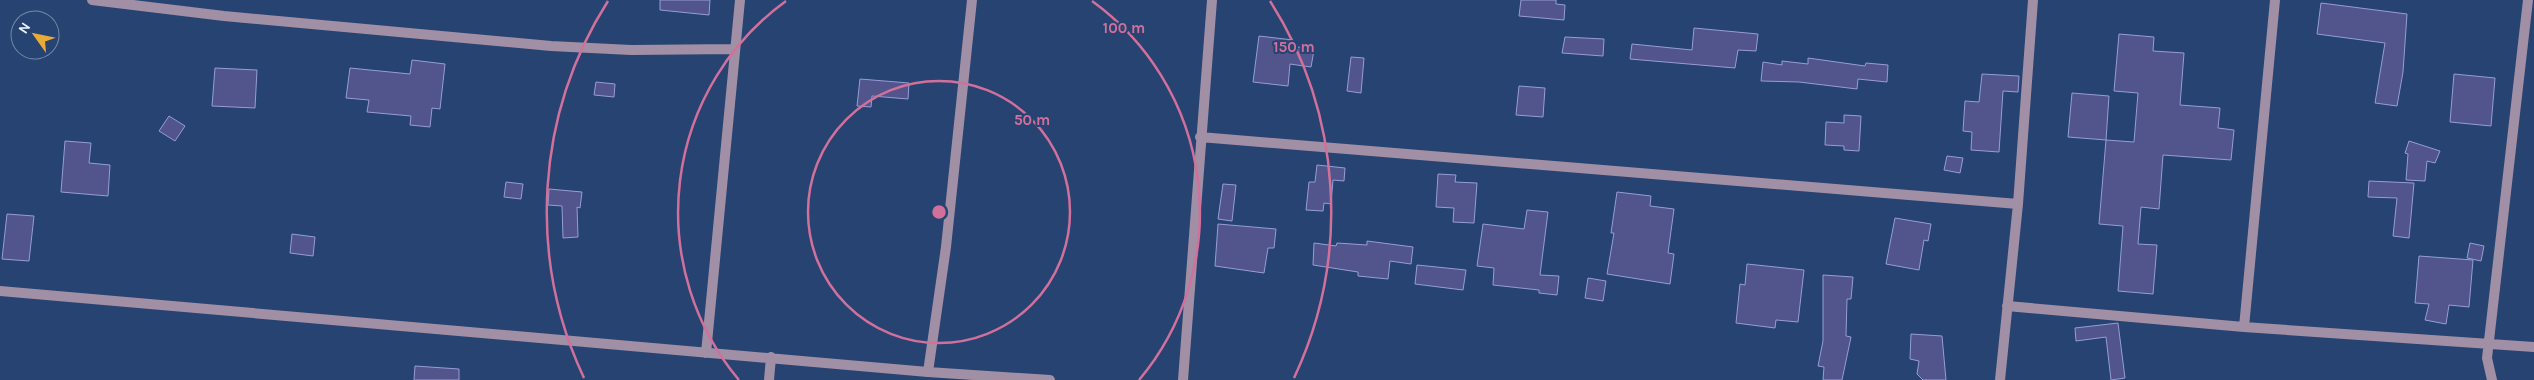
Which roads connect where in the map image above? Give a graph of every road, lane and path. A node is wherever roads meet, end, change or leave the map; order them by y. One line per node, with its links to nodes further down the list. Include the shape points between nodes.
1 (92, 0): 8 (street, via 224,16 551,46 631,50)
2 (740, 0): 8 (street)
3 (972, 0): 18 (street, via 946,247)
4 (1212, 0): 9 (street)
5 (2033, 0): 10 (street)
6 (2275, 0): 13 (street)
7 (2528, 0): 14 (street)
8 (734, 49): 16 (street)
9 (1200, 137): 10 (street); 21 (street)
10 (2018, 204): 12 (street)
11 (0, 291): 16 (street)
12 (2007, 306): 13 (street); 22 (street)
13 (2244, 327): 14 (street)
14 (2489, 343): 15 (street); 23 (street, via 2487,358)
15 (2534, 347)
16 (706, 353): 17 (street)
17 (771, 357): 18 (street); 19 (street)
18 (928, 372): 20 (street)
19 (769, 380)
20 (1050, 380)
21 (1183, 380)
22 (2000, 380)
23 (2492, 380)

